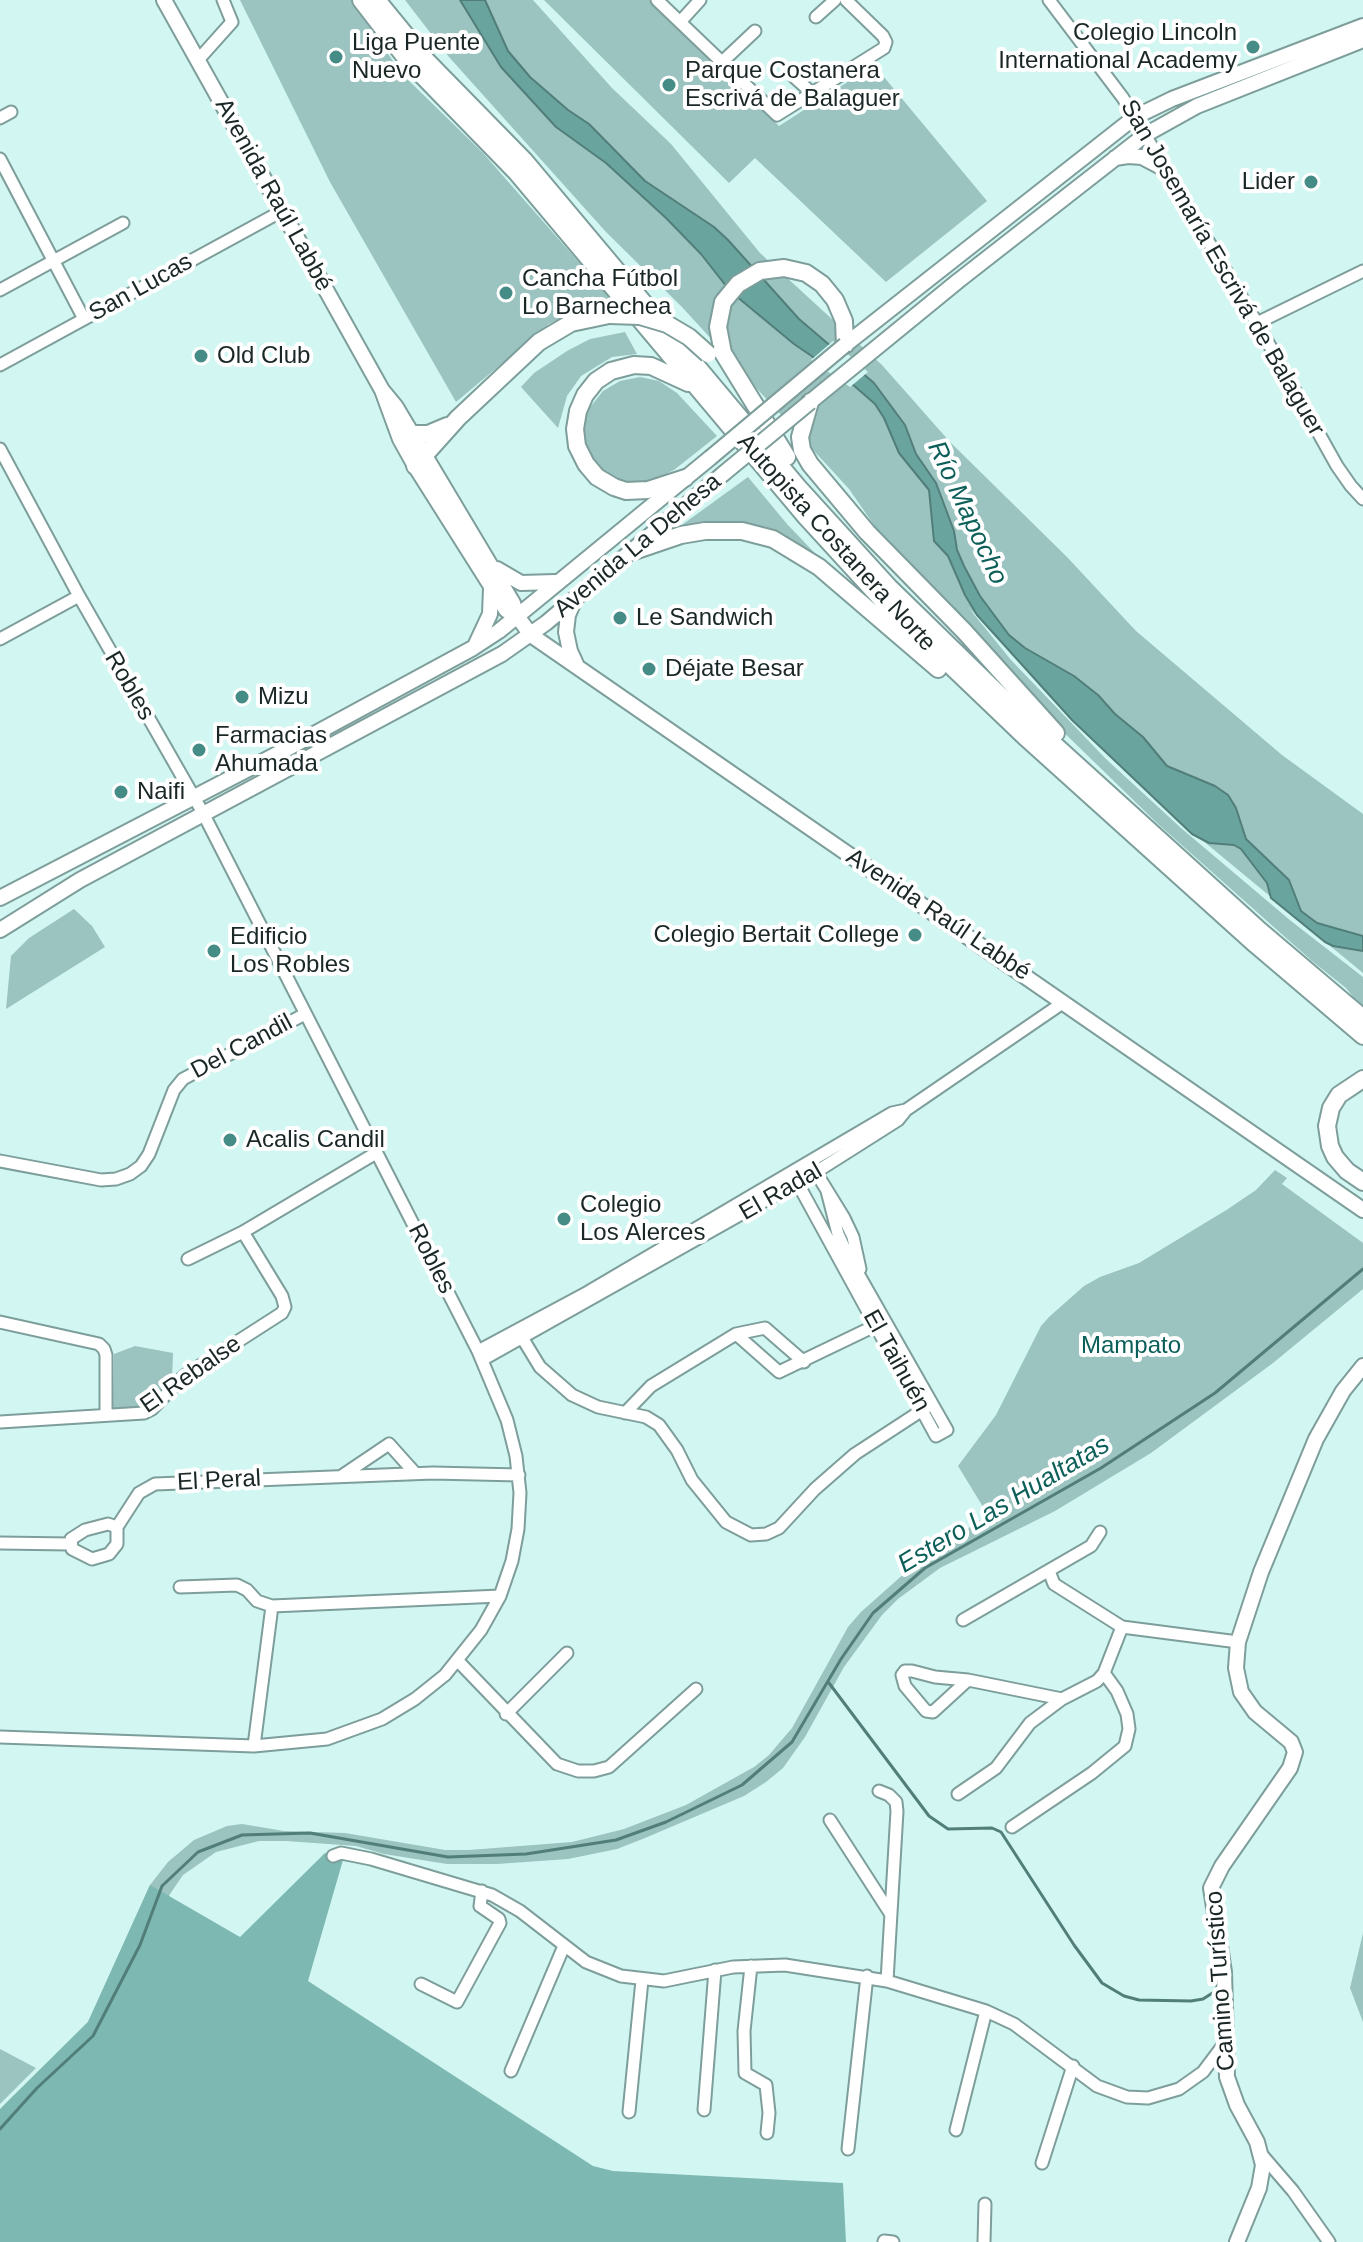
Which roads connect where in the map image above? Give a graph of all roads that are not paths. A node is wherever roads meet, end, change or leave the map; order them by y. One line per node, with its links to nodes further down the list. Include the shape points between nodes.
1 (164, 0): 15 (main road, Avenida Raúl Labbé)
2 (223, 0): 15 (street, via 232,22)
3 (361, 0): 34 (highway, Autopista Costanera Norte, via 408,61 517,173)
4 (377, 0): 43 (highway, Autopista Costanera Norte, via 417,50 524,160)
5 (657, 0): 11 (street)
6 (700, 0): 11 (street)
7 (835, 0): 10 (street)
8 (846, 0): 18 (street, via 886,44)
9 (1049, 0): 19 (street, San Josemaría Escrivá de Balaguer)
10 (816, 17)
11 (680, 22): 16 (street)
12 (1363, 26): 19 (main road, Avenida La Dehesa)
13 (755, 31): 16 (street)
14 (1363, 40): 20 (main road, Avenida La Dehesa, via 1197,106)
15 (198, 60): 24 (main road, Avenida Raúl Labbé)
16 (721, 63): 18 (street, via 777,115)
17 (794, 77): 18 (street)
18 (812, 93)
19 (1135, 117): 20 (street, San Josemaría Escrivá de Balaguer); 31 (main road, Avenida La Dehesa)
20 (1145, 135): 21 (main road, Avenida La Dehesa); 23 (street, San Josemaría Escrivá de Balaguer)
21 (1115, 158): 23 (main road, via 1142,157); 36 (main road, Avenida La Dehesa)
22 (0, 159): 26 (street)
23 (1163, 168): 30 (street, San Josemaría Escrivá de Balaguer)
24 (282, 211): 29 (street, San Lucas); 35 (main road, Avenida Raúl Labbé)
25 (123, 223): 26 (street)
26 (53, 261): 28 (street); 29 (street)
27 (1363, 271): 30 (street)
28 (0, 290)
29 (84, 319): 33 (street, San Lucas)
30 (1257, 323): 42 (street, San Josemaría Escrivá de Balaguer, via 1337,466)
31 (845, 345): 32 (highway, via 844,321 835,300 813,276 776,268 743,279 729,292); 41 (main road, Avenida La Dehesa, bridge)
32 (714, 350): 37 (highway, bridge, via 667,324 640,316 584,319 559,329 519,360); 43 (highway)
33 (0, 365)
34 (696, 388): 41 (highway, via 658,368 618,368 588,390 575,422 583,459 608,484 640,491); 55 (highway, Autopista Costanera Norte, via 861,577)
35 (382, 390): 38 (main road, Avenida Raúl Labbé); 40 (main road, Avenida Raúl Labbé, via 400,439)
36 (810, 402): 44 (main road, Avenida La Dehesa, bridge); 56 (highway, via 800,431 810,464)
37 (458, 418): 38 (highway, via 435,432); 40 (highway)
38 (411, 434): 40 (main road, Avenida Raúl Labbé)
39 (0, 449): 48 (street, Robles)
40 (419, 461): 45 (main road, Avenida Raúl Labbé); 47 (main road, Avenida Raúl Labbé)
41 (685, 478): 46 (main road, Avenida La Dehesa)
42 (1363, 499)
43 (846, 542): 56 (highway, Autopista Costanera Norte, via 972,670)
44 (634, 551): 49 (main road, Avenida La Dehesa); 55 (highway, via 681,535 720,530 750,532 785,544)
45 (487, 560): 46 (main road, via 521,583); 50 (main road, Avenida Raúl Labbé)
46 (560, 581): 50 (main road, Avenida La Dehesa)
47 (491, 588): 50 (main road, Avenida Raúl Labbé); 53 (main road, via 490,614)
48 (79, 596): 52 (street); 57 (street, Robles)
49 (575, 600): 51 (main road, Avenida La Dehesa); 54 (main road, via 566,632)
50 (517, 616): 51 (main road, Avenida Raúl Labbé); 53 (main road, Avenida La Dehesa)
51 (531, 635): 54 (main road, Avenida Raúl Labbé); 58 (main road, Avenida La Dehesa)
52 (0, 639)
53 (473, 648): 57 (main road, Avenida La Dehesa)
54 (578, 668): 61 (main road, Avenida Raúl Labbé)
55 (1024, 736): 64 (highway, Autopista Costanera Norte)
56 (1103, 789): 63 (highway, Autopista Costanera Norte)
57 (194, 797): 58 (street, Robles); 59 (main road, Avenida La Dehesa)
58 (203, 813): 60 (main road, Avenida La Dehesa, via 56,893); 62 (street, Robles)
59 (0, 898)
60 (0, 930)
61 (1064, 1002): 68 (street, El Radal, via 898,1120); 71 (main road, Avenida Raúl Labbé)
62 (305, 1014): 66 (street, Robles); 67 (street, Del Candil, via 183,1079 145,1160 123,1177 101,1180)
63 (1363, 1018)
64 (1363, 1036)
65 (1363, 1079): 70 (highway, via 1339,1095 1327,1126 1335,1157)
66 (376, 1153): 74 (street); 80 (street, Robles)
67 (0, 1161)
68 (813, 1168): 69 (street, El Radal); 77 (street, El Taihuén, via 849,1228)
69 (795, 1178): 77 (street, El Taihuén); 79 (street, El Radal)
70 (1363, 1182)
71 (1335, 1189): 72 (main road); 73 (main road, Avenida Raúl Labbé)
72 (1363, 1196)
73 (1363, 1210)
74 (243, 1232): 75 (street); 84 (street, El Rebalse, via 282,1296 282,1313 184,1376 152,1409)
75 (188, 1259)
76 (0, 1322): 84 (street, via 99,1344 106,1355)
77 (881, 1324): 81 (street); 83 (street, El Taihuén, via 927,1407 834,1472 779,1528 759,1535 726,1522 692,1480 659,1425)
78 (736, 1334): 81 (street, via 765,1328); 81 (street, via 779,1372); 83 (street, via 651,1386)
79 (520, 1335): 80 (street, El Radal); 83 (street, via 560,1387 584,1402)
80 (480, 1356): 88 (street, Robles, via 507,1420)
81 (804, 1362)
82 (1363, 1366): 99 (main road, Camino Turístico, via 1316,1439)
83 (625, 1413)
84 (106, 1415): 85 (street, El Rebalse)
85 (0, 1422)
86 (415, 1473): 87 (street, El Peral); 87 (street, via 389,1444); 88 (street, El Peral)
87 (343, 1475): 89 (street, El Peral, via 155,1484 139,1493)
88 (519, 1475): 95 (street, Robles, via 516,1541)
89 (117, 1527): 92 (street, via 96,1526 74,1536); 92 (street, El Peral, via 117,1544 100,1558 76,1553)
90 (1100, 1532): 93 (street, via 1091,1546)
91 (0, 1543): 92 (street, El Peral)
92 (70, 1544)
93 (1049, 1571): 97 (street); 98 (street, via 1054,1584)
94 (180, 1587): 96 (street, via 237,1585)
95 (500, 1596): 96 (street); 101 (street, Robles)
96 (272, 1606): 108 (street)
97 (963, 1620)
98 (1122, 1627): 99 (street); 102 (street)
99 (1238, 1642): 124 (main road, Camino Turístico, via 1241,1692 1295,1752 1290,1768 1211,1888 1224,1972)
100 (567, 1653): 106 (street)
101 (458, 1661): 106 (street); 108 (street, Robles, via 415,1699 364,1727 317,1740)
102 (1104, 1673): 105 (street); 112 (street, via 1127,1714 1125,1746)
103 (968, 1680): 103 (street, via 912,1671 902,1675 912,1695 933,1712); 105 (street)
104 (696, 1689): 106 (street, via 620,1759 594,1771 557,1764)
105 (1062, 1699): 110 (street, via 1030,1723 996,1768)
106 (506, 1714)
107 (0, 1737): 108 (street, Robles)
108 (254, 1746)
109 (879, 1791): 115 (street, via 896,1802 897,1811)
110 (958, 1794)
111 (830, 1820): 115 (street)
112 (1012, 1827)
113 (333, 1856): 114 (street, via 371,1859)
114 (482, 1891): 116 (street, via 520,1911); 122 (street, via 480,1906 500,1923 457,2002)
115 (891, 1913): 121 (street)
116 (564, 1946): 120 (street, via 598,1968); 126 (street)
117 (751, 1966): 118 (street); 119 (street); 130 (street, via 745,2073 766,2085)
118 (715, 1970): 120 (street, via 676,1980); 127 (street)
119 (867, 1976): 121 (street); 131 (street)
120 (642, 1980): 128 (street)
121 (887, 1981): 123 (street)
122 (421, 1984)
123 (986, 2011): 125 (street); 129 (street)
124 (1219, 2065): 125 (street, via 1179,2089 1148,2098 1107,2091); 132 (main road, Camino Turístico)
125 (1073, 2066): 133 (street)
126 (511, 2071)
127 (704, 2110)
128 (629, 2112)
129 (956, 2130)
130 (767, 2133)
131 (848, 2149)
132 (1262, 2155): 138 (main road, via 1259,2188); 139 (street, Camino Turístico)
133 (1042, 2163)
134 (985, 2204): 137 (street)
135 (884, 2241): 136 (street)
136 (893, 2242)
137 (984, 2242)
138 (1237, 2242)
139 (1329, 2242)

